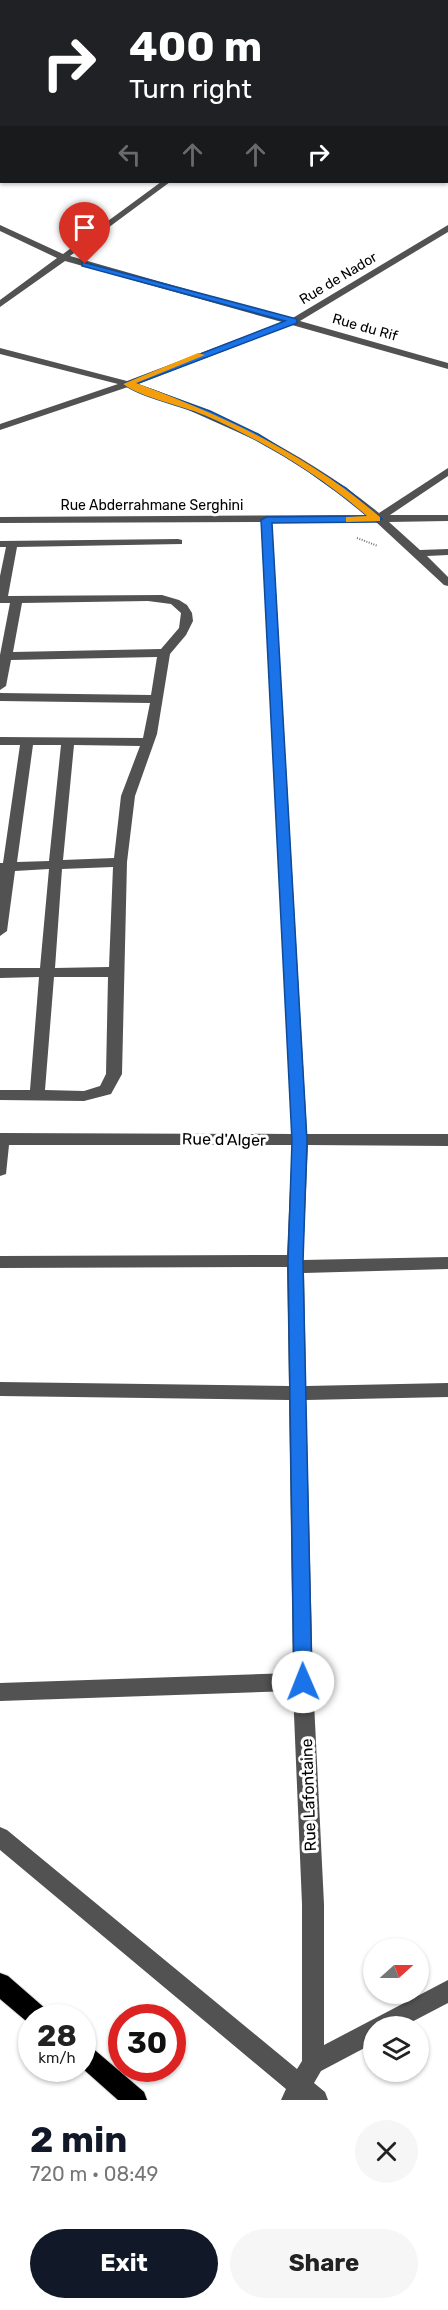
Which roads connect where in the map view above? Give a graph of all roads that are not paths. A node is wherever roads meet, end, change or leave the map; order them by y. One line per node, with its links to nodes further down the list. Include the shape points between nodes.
1 (165, 183): 4 (street)
2 (0, 228): 4 (street, Rue du Rif)
3 (448, 228): 6 (street, Rue de Nador)
4 (63, 257): 5 (street); 6 (street, Rue du Rif)
5 (0, 304)
6 (294, 321): 8 (street, Rue du Rif); 9 (street, Rue de Nador)
7 (0, 351): 9 (street)
8 (448, 366)
9 (128, 384): 10 (street, Rue de Nador); 13 (street, via 207,413 255,436 343,490)
10 (0, 427)
11 (448, 471): 13 (street)
12 (448, 518): 13 (street, Rue Abderrahmane Serghini)
13 (377, 519): 15 (street, Rue Abderrahmane Serghini); 19 (street)
14 (0, 520): 15 (street, Rue Abderrahmane Serghini)
15 (266, 520): 43 (street, Rue Lafontaine)
16 (178, 542): 17 (street)
17 (6, 544): 22 (street)
18 (448, 552): 19 (street)
19 (417, 553): 20 (street)
20 (448, 583)
21 (18, 599): 22 (street); 23 (street, via 174,601 186,612 187,620 184,631); 24 (street)
22 (0, 600)
23 (164, 653): 24 (street); 27 (street)
24 (7, 656): 25 (street)
25 (0, 686)
26 (0, 697): 27 (street)
27 (157, 699): 31 (street)
28 (0, 741): 29 (street)
29 (27, 742): 30 (street); 34 (street)
30 (68, 742): 31 (street); 33 (street)
31 (147, 742): 32 (street, via 128,796)
32 (120, 862): 33 (street); 37 (street)
33 (56, 864): 34 (street); 36 (street)
34 (4, 867): 35 (street)
35 (0, 931)
36 (47, 972): 37 (street); 38 (street); 40 (street)
37 (116, 972): 40 (street, via 111,1083 102,1092 84,1096)
38 (0, 973)
39 (0, 1095): 40 (street)
40 (37, 1095)
41 (1, 1139): 43 (street, Rue d'Alger); 44 (street)
42 (448, 1140): 43 (street, Rue d'Alger)
43 (300, 1141): 47 (street, Rue Lafontaine)
44 (0, 1170)
45 (0, 1262): 47 (street)
46 (448, 1263): 47 (street)
47 (296, 1264): 50 (street, Rue Lafontaine)
48 (0, 1389): 50 (street)
49 (448, 1389): 50 (street)
50 (300, 1393): 51 (street, Rue Lafontaine)
51 (303, 1682): 52 (street); 59 (street, Rue Lafontaine, via 313,1904)
52 (0, 1692)
53 (0, 1837): 61 (street)
54 (0, 1984): 56 (main road)
55 (448, 1991): 57 (street)
56 (23, 2004)
57 (401, 2016)
58 (363, 2037): 59 (street)
59 (313, 2063): 61 (street)
60 (96, 2066): 62 (main road)
61 (295, 2093): 63 (street)
62 (136, 2100)
63 (317, 2100)

